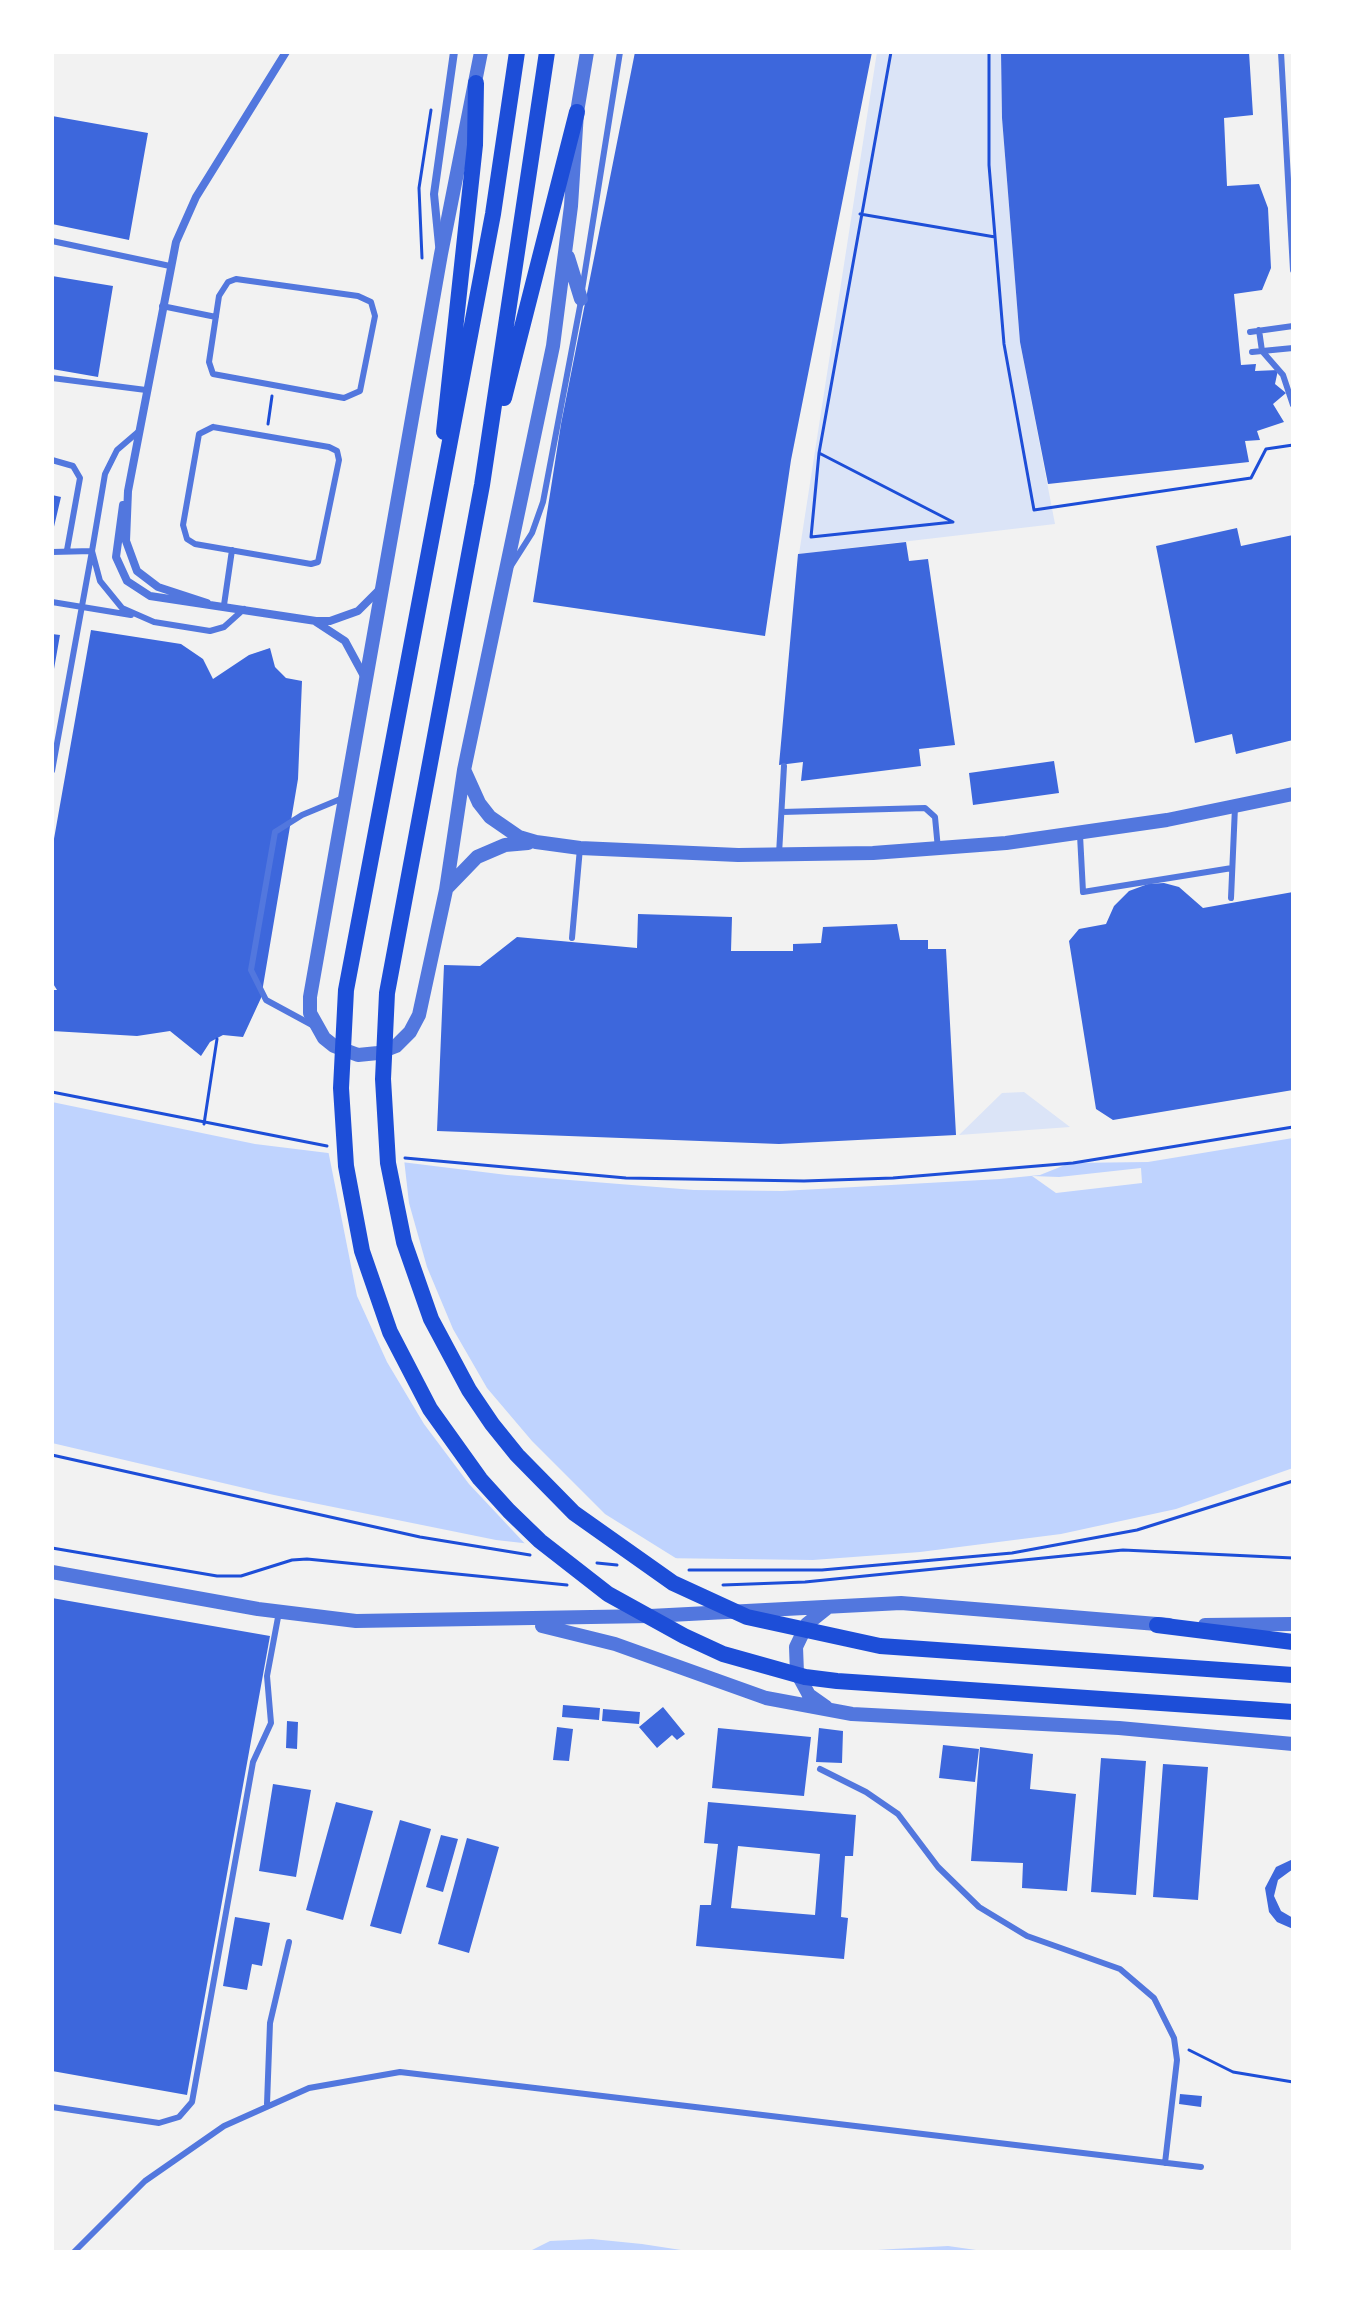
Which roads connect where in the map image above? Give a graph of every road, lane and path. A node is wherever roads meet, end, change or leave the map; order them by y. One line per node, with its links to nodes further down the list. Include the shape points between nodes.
1 (286, 52): 19 (street, via 196,197)
2 (454, 52): 18 (street, via 434,194)
3 (481, 52): 11 (street)
4 (517, 52): 40 (main road)
5 (547, 52): 41 (main road)
6 (587, 52): 13 (street)
7 (620, 52): 22 (lane)
8 (891, 52): 14 (path)
9 (989, 52): 15 (path)
10 (1281, 52): 21 (lane)
11 (476, 83): 18 (street); 40 (main road, via 472,176 446,393)
12 (433, 98): 20 (path, via 419,188)
13 (577, 112): 17 (street); 41 (main road)
14 (860, 214): 15 (path); 38 (path)
15 (995, 237): 37 (path, via 1004,344 1034,510 1251,478 1266,449)
16 (52, 241): 19 (lane)
17 (566, 253): 22 (street); 47 (street, via 553,346)
18 (441, 254): 48 (street)
19 (170, 266): 23 (street)
20 (422, 269)
21 (1293, 270)
22 (581, 299): 47 (lane, via 543,502 524,548)
23 (162, 306): 24 (lane); 33 (street)
24 (216, 317): 32 (lane, via 209,362 213,374); 32 (lane, via 223,288 236,279 371,302 375,316 356,395 344,398)
25 (1293, 326): 26 (lane)
26 (1259, 330): 27 (lane); 29 (lane)
27 (1250, 332)
28 (1293, 348): 29 (lane)
29 (1262, 351): 30 (lane); 34 (lane, via 1283,375)
30 (1252, 352)
31 (52, 378): 33 (lane)
32 (274, 387): 36 (path)
33 (146, 390): 35 (street)
34 (1293, 405)
35 (138, 432): 42 (street); 45 (lane, via 110,461)
36 (266, 436): 44 (lane, via 213,427 199,434 183,530 195,544); 44 (lane, via 337,451 322,556 311,564)
37 (1293, 445)
38 (819, 453): 38 (path, via 811,537 953,522 873,481)
39 (52, 460): 43 (lane, via 73,466 80,478)
40 (444, 475): 101 (main road, via 346,990 341,1065 342,1123 362,1251 403,1358 454,1444 540,1541 608,1594 723,1654 805,1677 873,1685)
41 (482, 485): 99 (main road, via 387,993 384,1123 404,1242 431,1319 492,1424 574,1513 673,1583 747,1617 880,1646)
42 (128, 491): 50 (street, via 126,541 137,571 158,587); 50 (street, via 115,538 122,574 150,596)
43 (67, 550): 45 (lane); 46 (lane)
44 (232, 550): 51 (lane)
45 (92, 551): 52 (lane); 54 (lane, via 110,596)
46 (52, 552)
47 (504, 575): 58 (street)
48 (386, 578): 55 (street, via 358,611); 56 (street)
49 (52, 602): 52 (lane)
50 (207, 603): 51 (street)
51 (224, 605): 53 (street)
52 (83, 608): 54 (lane); 59 (lane)
53 (244, 609): 54 (lane, via 224,627 210,631); 55 (street)
54 (137, 616)
55 (316, 621): 56 (street, via 356,655)
56 (367, 689): 61 (street)
57 (784, 766): 65 (lane)
58 (464, 770): 67 (street, via 490,817); 72 (street)
59 (52, 771)
60 (1293, 794): 62 (street)
61 (346, 797): 75 (street, via 311,989 310,1013); 75 (lane, via 275,832 251,970 266,1000)
62 (1272, 800): 63 (street); 64 (street)
63 (1293, 801)
64 (1235, 807): 66 (street); 71 (lane)
65 (782, 812): 69 (lane, via 925,808 935,817); 70 (lane)
66 (1080, 834): 69 (street); 71 (lane, via 1083,892)
67 (536, 842): 68 (street); 72 (street, via 505,845 477,857)
68 (580, 848): 70 (street); 74 (lane)
69 (938, 849): 70 (street)
70 (779, 855)
71 (1232, 868): 73 (lane)
72 (446, 890): 75 (street, via 419,1015 410,1032 396,1046 358,1055 334,1046)
73 (1231, 898)
74 (572, 938)
75 (317, 1028)
76 (217, 1039): 78 (path)
77 (52, 1092): 78 (path)
78 (204, 1124): 80 (path)
79 (1293, 1127): 81 (path, via 1073,1163 848,1180 626,1178)
80 (329, 1147)
81 (404, 1158)
82 (52, 1455): 85 (path, via 420,1537)
83 (1293, 1481): 89 (path, via 1137,1530 1012,1553 838,1569)
84 (52, 1548): 91 (path, via 217,1576 241,1576 307,1559)
85 (532, 1556)
86 (1293, 1558): 92 (path, via 1123,1550 805,1582)
87 (589, 1562): 88 (path)
88 (631, 1566)
89 (687, 1570)
90 (52, 1572): 94 (street)
91 (575, 1585)
92 (714, 1585)
93 (827, 1607): 95 (street); 97 (street, via 926,1603); 100 (street, via 807,1624 796,1647 797,1673 809,1695)
94 (279, 1612): 95 (street, via 356,1621); 108 (lane, via 267,1676 271,1723 253,1762 192,2102 179,2117 159,2123)
95 (506, 1621): 100 (street, via 588,1636 766,1698)
96 (1293, 1624): 97 (street)
97 (1157, 1625): 98 (main road)
98 (1293, 1642)
99 (1293, 1675)
100 (830, 1710): 102 (street)
101 (1293, 1712)
102 (1293, 1744)
103 (820, 1769): 105 (lane, via 898,1814 958,1888 990,1915 1027,1936 1120,1969 1138,1982 1154,1998)
104 (289, 1942): 107 (lane, via 270,2023)
105 (1174, 2038): 106 (path, via 1233,2072); 109 (lane, via 1176,2083)
106 (1293, 2082)
107 (267, 2104): 109 (lane, via 324,2084 400,2072); 111 (lane, via 204,2139 145,2181)
108 (52, 2107)
109 (1165, 2163): 110 (lane)
110 (1201, 2167)
111 (74, 2252)

